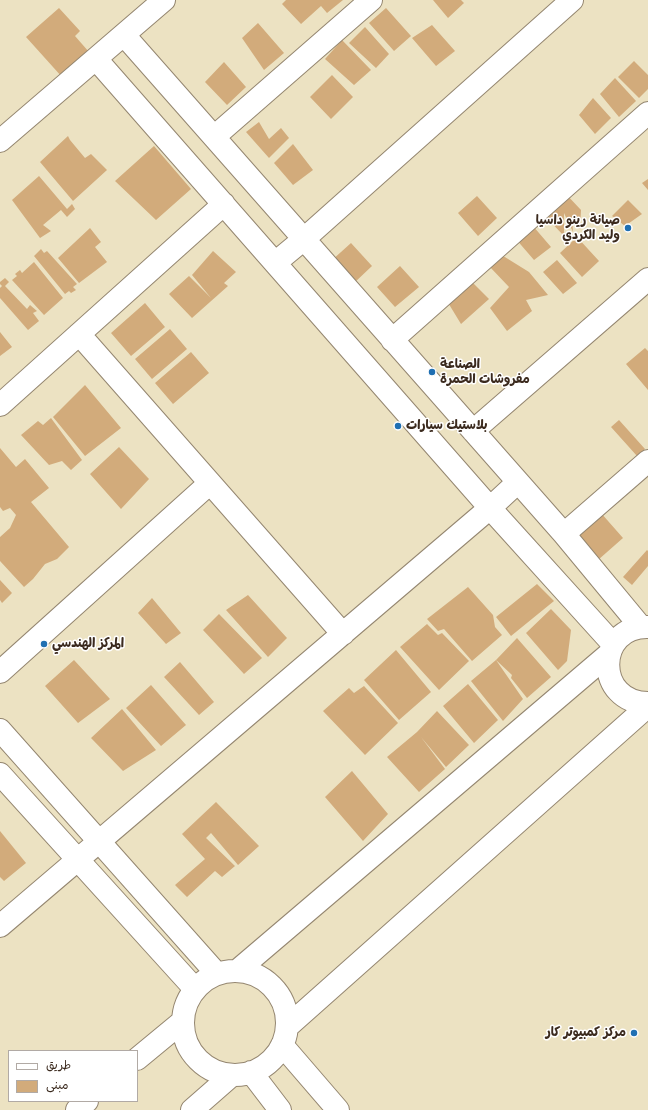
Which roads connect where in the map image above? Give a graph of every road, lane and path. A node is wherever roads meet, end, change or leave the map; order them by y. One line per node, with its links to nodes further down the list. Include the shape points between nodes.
1 (164, 0): 4 (street)
2 (371, 0): 7 (street)
3 (572, 0): 10 (street)
4 (124, 35): 5 (street); 7 (street)
5 (96, 59): 8 (street); 9 (street)
6 (648, 113): 14 (street)
7 (214, 137): 10 (street)
8 (0, 141)
9 (224, 204): 11 (street); 13 (street)
10 (304, 239): 11 (street); 14 (street)
11 (275, 263): 20 (street)
12 (648, 279): 16 (street)
13 (79, 334): 15 (street); 19 (street)
14 (392, 340): 16 (street)
15 (0, 405)
16 (473, 431): 18 (street)
17 (648, 461): 21 (street)
18 (518, 482): 20 (street); 21 (street)
19 (210, 483): 23 (street); 25 (street)
20 (490, 508): 23 (street); 24 (street)
21 (564, 534): 22 (street)
22 (644, 627): 24 (street, via 625,633)
23 (343, 634): 30 (street)
24 (611, 649): 26 (street, via 608,667 610,679 617,690 639,703); 33 (street)
25 (0, 672)
26 (648, 702)
27 (648, 706): 36 (street)
28 (0, 730): 30 (street)
29 (0, 774): 31 (street)
30 (98, 842): 31 (street); 33 (street)
31 (77, 860): 32 (street); 34 (street)
32 (0, 926)
33 (227, 972): 34 (street, via 205,980); 36 (street, via 253,974 268,983 278,995 285,1010)
34 (195, 989): 35 (street, via 186,1004)
35 (183, 1021): 37 (street); 38 (street, via 185,1037 202,1063 216,1071)
36 (284, 1036): 38 (street, via 274,1057 264,1066); 43 (street)
37 (138, 1058)
38 (241, 1074): 41 (street); 42 (street)
39 (86, 1102): 40 (street)
40 (76, 1110)
41 (192, 1110)
42 (280, 1110)
43 (338, 1110)

